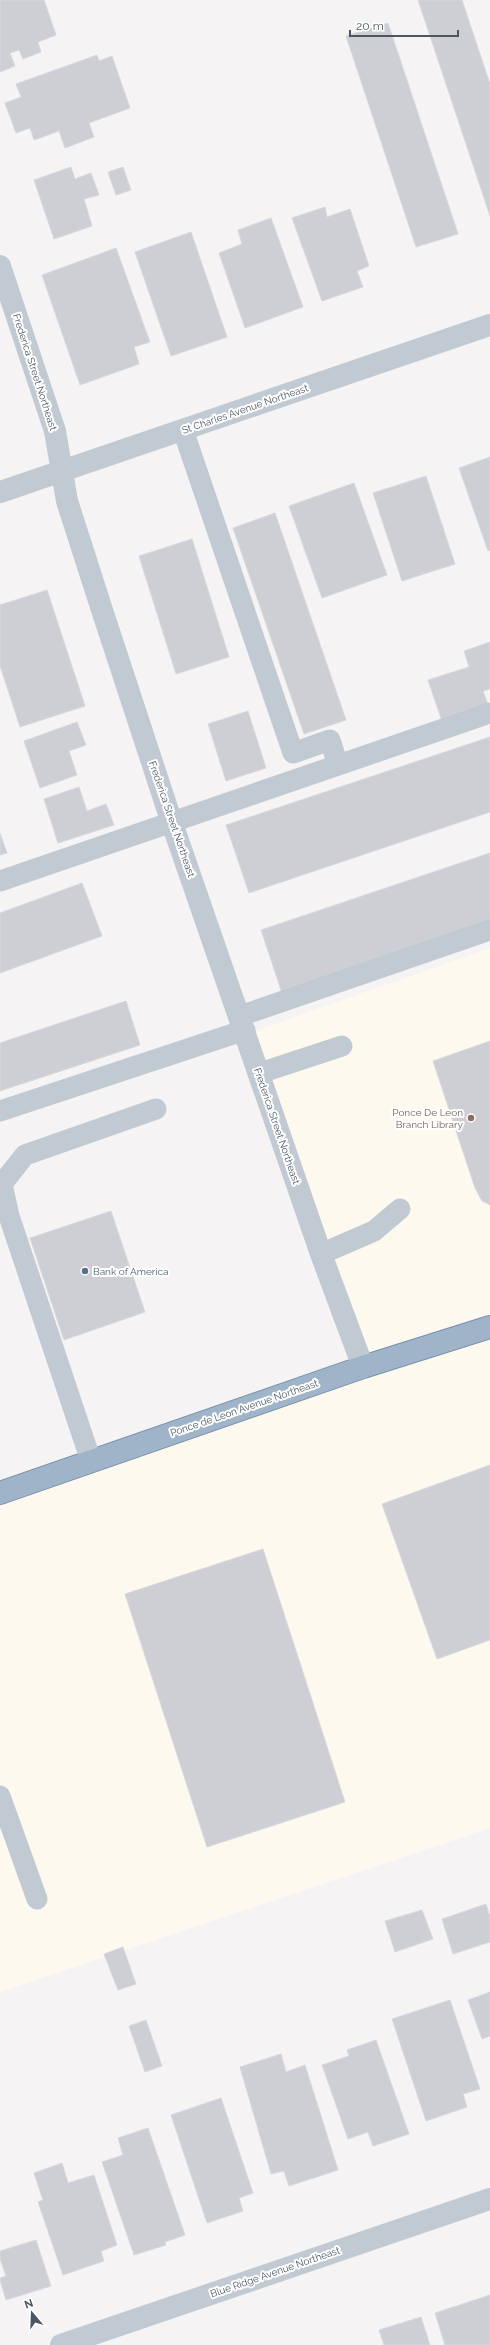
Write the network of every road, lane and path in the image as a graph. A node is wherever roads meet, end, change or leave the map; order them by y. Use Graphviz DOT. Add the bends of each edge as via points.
graph roads {
  1 [pos="0,266"];
  2 [pos="490,325"];
  3 [pos="183,430"];
  4 [pos="62,471"];
  5 [pos="0,492"];
  6 [pos="490,712"];
  7 [pos="338,765"];
  8 [pos="172,822"];
  9 [pos="0,881"];
  10 [pos="490,930"];
  11 [pos="242,1023"];
  12 [pos="342,1046"];
  13 [pos="260,1073"];
  14 [pos="156,1109"];
  15 [pos="0,1111"];
  16 [pos="400,1209"];
  17 [pos="321,1254"];
  18 [pos="490,1327"];
  19 [pos="363,1367"];
  20 [pos="91,1461"];
  21 [pos="0,1493"];
  22 [pos="0,1796"];
  23 [pos="38,1899"];
  24 [pos="490,2199"];
  25 [pos="61,2345"];
  1 -- 4 [label="street, Frederica Street Northeast" via="55,431"];
  2 -- 3 [label="street, St Charles Avenue Northeast"];
  3 -- 4 [label="street, St Charles Avenue Northeast"];
  3 -- 7 [label="lane" via="293,753 330,740"];
  4 -- 5 [label="street, St Charles Avenue Northeast"];
  4 -- 8 [label="street, Frederica Street Northeast" via="70,513"];
  6 -- 7 [label="lane"];
  7 -- 8 [label="lane"];
  8 -- 9 [label="lane"];
  8 -- 11 [label="street, Frederica Street Northeast"];
  10 -- 11 [label="lane"];
  11 -- 13 [label="street, Frederica Street Northeast"];
  11 -- 15 [label="lane"];
  12 -- 13 [label="lane"];
  13 -- 17 [label="street, Frederica Street Northeast"];
  14 -- 20 [label="lane" via="25,1155 2,1184 9,1216"];
  16 -- 17 [label="lane" via="374,1231"];
  17 -- 19 [label="street, Frederica Street Northeast"];
  18 -- 19 [label="highway, Ponce de Leon Avenue Northeast"];
  19 -- 20 [label="highway, Ponce de Leon Avenue Northeast"];
  20 -- 21 [label="highway, Ponce de Leon Avenue Northeast"];
  22 -- 23 [label="lane"];
  24 -- 25 [label="street, Blue Ridge Avenue Northeast"];
}
